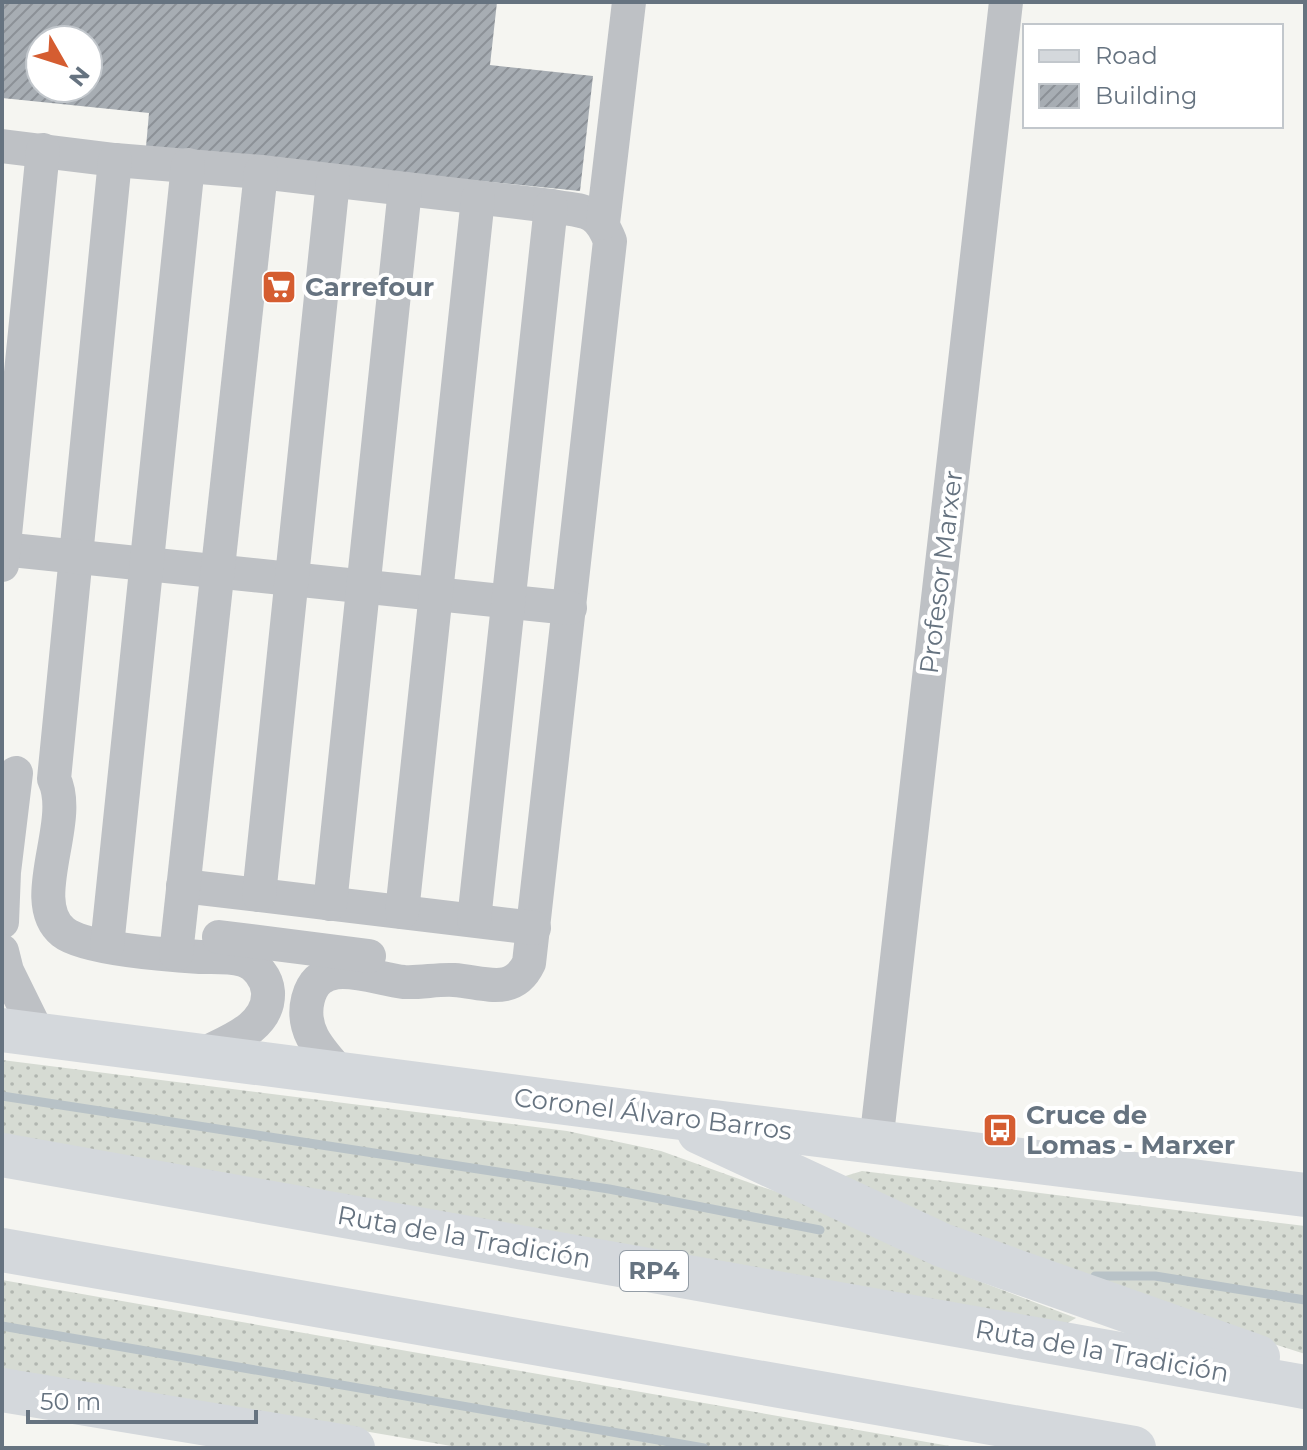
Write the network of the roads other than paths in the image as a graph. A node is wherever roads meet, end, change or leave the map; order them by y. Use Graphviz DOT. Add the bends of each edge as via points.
graph roads {
  1 [pos="629,2"];
  2 [pos="1006,2"];
  3 [pos="2,146"];
  4 [pos="43,150"];
  5 [pos="115,160"];
  6 [pos="188,165"];
  7 [pos="261,172"];
  8 [pos="333,181"];
  9 [pos="405,189"];
  10 [pos="478,198"];
  11 [pos="551,206"];
  12 [pos="603,223"];
  13 [pos="3,554"];
  14 [pos="76,556"];
  15 [pos="146,564"];
  16 [pos="218,571"];
  17 [pos="292,579"];
  18 [pos="364,587"];
  19 [pos="436,594"];
  20 [pos="509,602"];
  21 [pos="570,608"];
  22 [pos="9,772"];
  23 [pos="54,779"];
  24 [pos="3,872"];
  25 [pos="183,886"];
  26 [pos="259,895"];
  27 [pos="330,904"];
  28 [pos="402,912"];
  29 [pos="474,920"];
  30 [pos="2,922"];
  31 [pos="534,928"];
  32 [pos="107,946"];
  33 [pos="2,951"];
  34 [pos="176,954"];
  35 [pos="450,980"];
  36 [pos="20,1032"];
  37 [pos="201,1055"];
  38 [pos="341,1074"];
  39 [pos="665,1116"];
  40 [pos="876,1143"];
  41 [pos="2,1155"];
  42 [pos="1305,1195"];
  43 [pos="2,1250"];
  44 [pos="1305,1374"];
  45 [pos="1305,1387"];
  46 [pos="2,1390"];
  47 [pos="353,1448"];
  48 [pos="1134,1448"];
  1 -- 12 [label="street"];
  2 -- 40 [label="street, Profesor Marxer"];
  3 -- 4 [label="street"];
  4 -- 5 [label="street"];
  4 -- 13 [label="street"];
  5 -- 6 [label="street"];
  5 -- 14 [label="street"];
  6 -- 7 [label="street"];
  6 -- 15 [label="street"];
  7 -- 8 [label="street"];
  7 -- 16 [label="street"];
  8 -- 9 [label="street"];
  8 -- 17 [label="street"];
  9 -- 10 [label="street"];
  9 -- 18 [label="street"];
  10 -- 11 [label="street"];
  10 -- 19 [label="street"];
  11 -- 12 [label="street" via="590,214"];
  11 -- 20 [label="street"];
  12 -- 21 [label="street" via="610,241"];
  13 -- 14 [label="street"];
  14 -- 15 [label="street"];
  14 -- 23 [label="street"];
  15 -- 16 [label="street"];
  15 -- 32 [label="street"];
  16 -- 17 [label="street"];
  16 -- 25 [label="street"];
  17 -- 18 [label="street"];
  17 -- 26 [label="street"];
  18 -- 19 [label="street"];
  18 -- 27 [label="street"];
  19 -- 20 [label="street"];
  19 -- 28 [label="street"];
  20 -- 21 [label="street"];
  20 -- 29 [label="street"];
  21 -- 31 [label="street"];
  22 -- 23 [label="street"];
  22 -- 24 [label="street"];
  23 -- 32 [label="street" via="61,806 50,916 62,932 83,943"];
  24 -- 30 [label="street"];
  25 -- 26 [label="street"];
  25 -- 34 [label="street"];
  26 -- 27 [label="street"];
  27 -- 28 [label="street"];
  28 -- 29 [label="street"];
  29 -- 31 [label="street"];
  31 -- 35 [label="street" via="529,963 518,980 501,986"];
  32 -- 34 [label="street"];
  33 -- 36 [label="street"];
  34 -- 35 [label="street" via="207,936 406,961"];
  34 -- 37 [label="street" via="241,959 253,964 265,980 268,993 261,1017 249,1030"];
  35 -- 38 [label="street" via="404,982 346,971 319,979 305,1017 319,1049"];
  36 -- 37 [label="main road, Coronel Álvaro Barros"];
  37 -- 38 [label="main road, Coronel Álvaro Barros"];
  38 -- 39 [label="main road, Coronel Álvaro Barros"];
  39 -- 40 [label="main road, Coronel Álvaro Barros"];
  39 -- 44 [label="main road" via="942,1245"];
  40 -- 42 [label="main road, Coronel Álvaro Barros"];
  41 -- 45 [label="main road, Ruta de la Tradición / RP4"];
  43 -- 48 [label="main road"];
  46 -- 47 [label="main road"];
}
